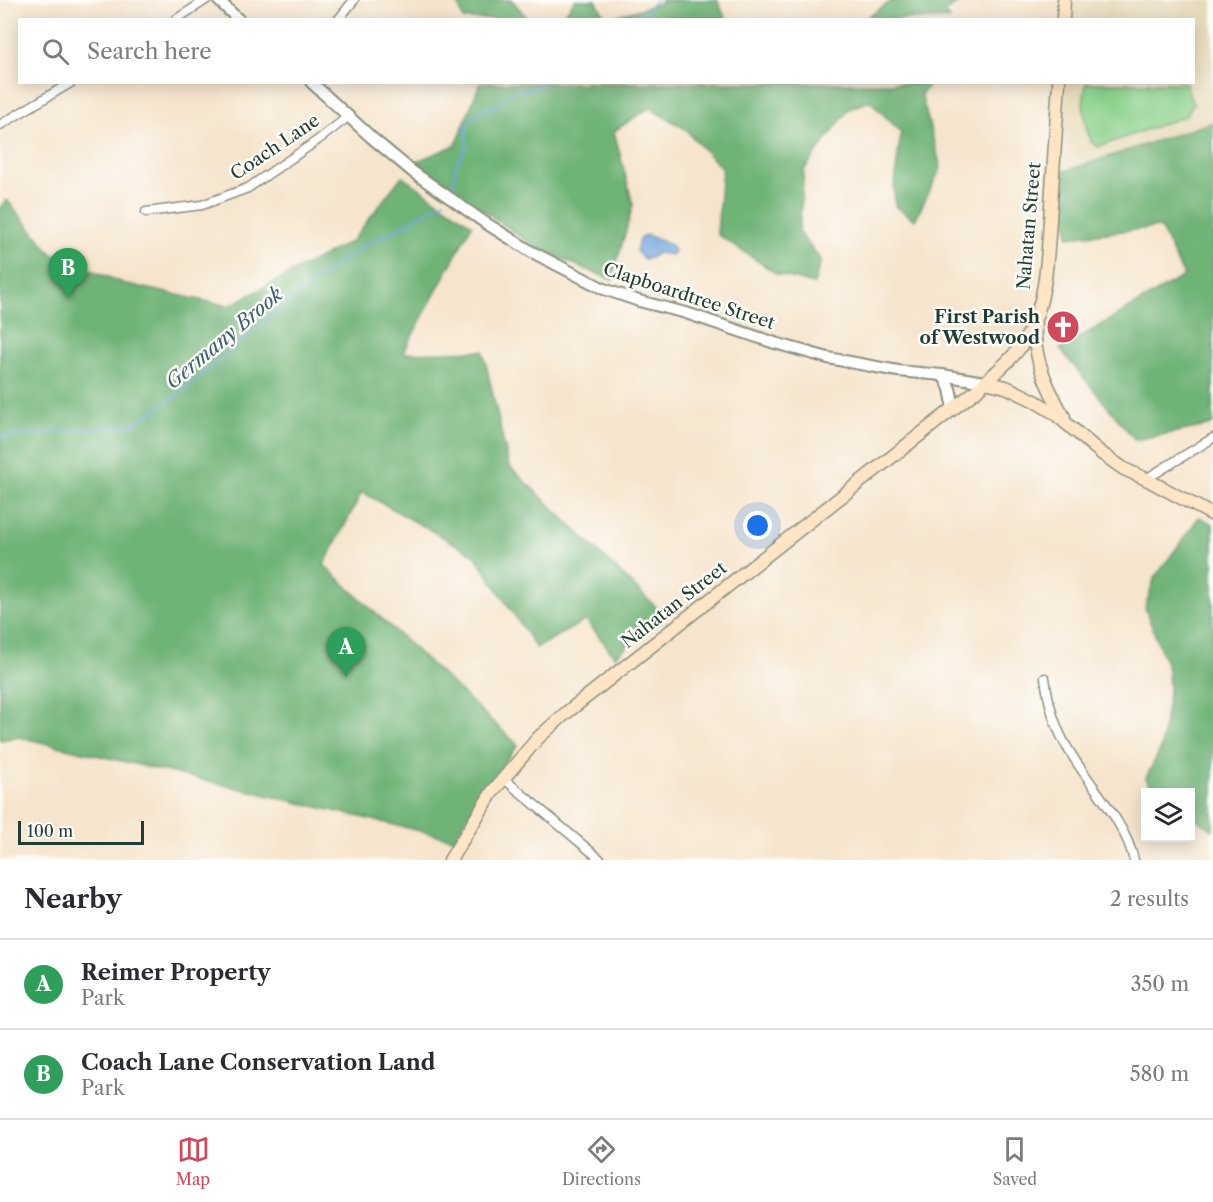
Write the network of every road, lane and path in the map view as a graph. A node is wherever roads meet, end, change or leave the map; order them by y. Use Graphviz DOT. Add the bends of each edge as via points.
graph roads {
  1 [pos="206,0"];
  2 [pos="218,0"];
  3 [pos="354,0"];
  4 [pos="1064,0"];
  5 [pos="178,18"];
  6 [pos="237,18"];
  7 [pos="340,18"];
  8 [pos="1063,18"];
  9 [pos="69,84"];
  10 [pos="313,84"];
  11 [pos="1059,84"];
  12 [pos="349,116"];
  13 [pos="0,125"];
  14 [pos="146,212"];
  15 [pos="1036,316"];
  16 [pos="942,375"];
  17 [pos="985,382"];
  18 [pos="952,409"];
  19 [pos="1069,425"];
  20 [pos="1213,438"];
  21 [pos="1146,479"];
  22 [pos="1213,515"];
  23 [pos="1045,678"];
  24 [pos="503,778"];
  25 [pos="450,860"];
  26 [pos="601,860"];
  27 [pos="1134,860"];
  1 -- 5 [label="street"];
  2 -- 6 [label="street"];
  3 -- 7 [label="street"];
  4 -- 8 [label="main road"];
  9 -- 13 [label="street"];
  10 -- 12 [label="street, Clapboardtree Street"];
  11 -- 15 [label="main road, Nahatan Street" via="1046,267"];
  12 -- 14 [label="street, Coach Lane" via="248,188 202,205"];
  12 -- 16 [label="street, Clapboardtree Street" via="413,172 484,222 604,289 828,358"];
  15 -- 17 [label="main road, Nahatan Street" via="1012,358"];
  15 -- 19 [label="main road, Clapboardtree Street" via="1035,344 1045,381"];
  16 -- 17 [label="street, Clapboardtree Street"];
  16 -- 18 [label="street" via="951,389"];
  17 -- 18 [label="main road, Nahatan Street"];
  17 -- 19 [label="main road, Clapboardtree Street" via="1033,399"];
  18 -- 24 [label="main road, Nahatan Street" via="566,713"];
  19 -- 21 [label="main road, Clapboardtree Street" via="1101,453"];
  20 -- 21 [label="street"];
  21 -- 22 [label="main road, Clapboardtree Street"];
  23 -- 27 [label="street" via="1048,703 1063,741 1112,813"];
  24 -- 25 [label="main road, Nahatan Street"];
  24 -- 26 [label="street"];
}
